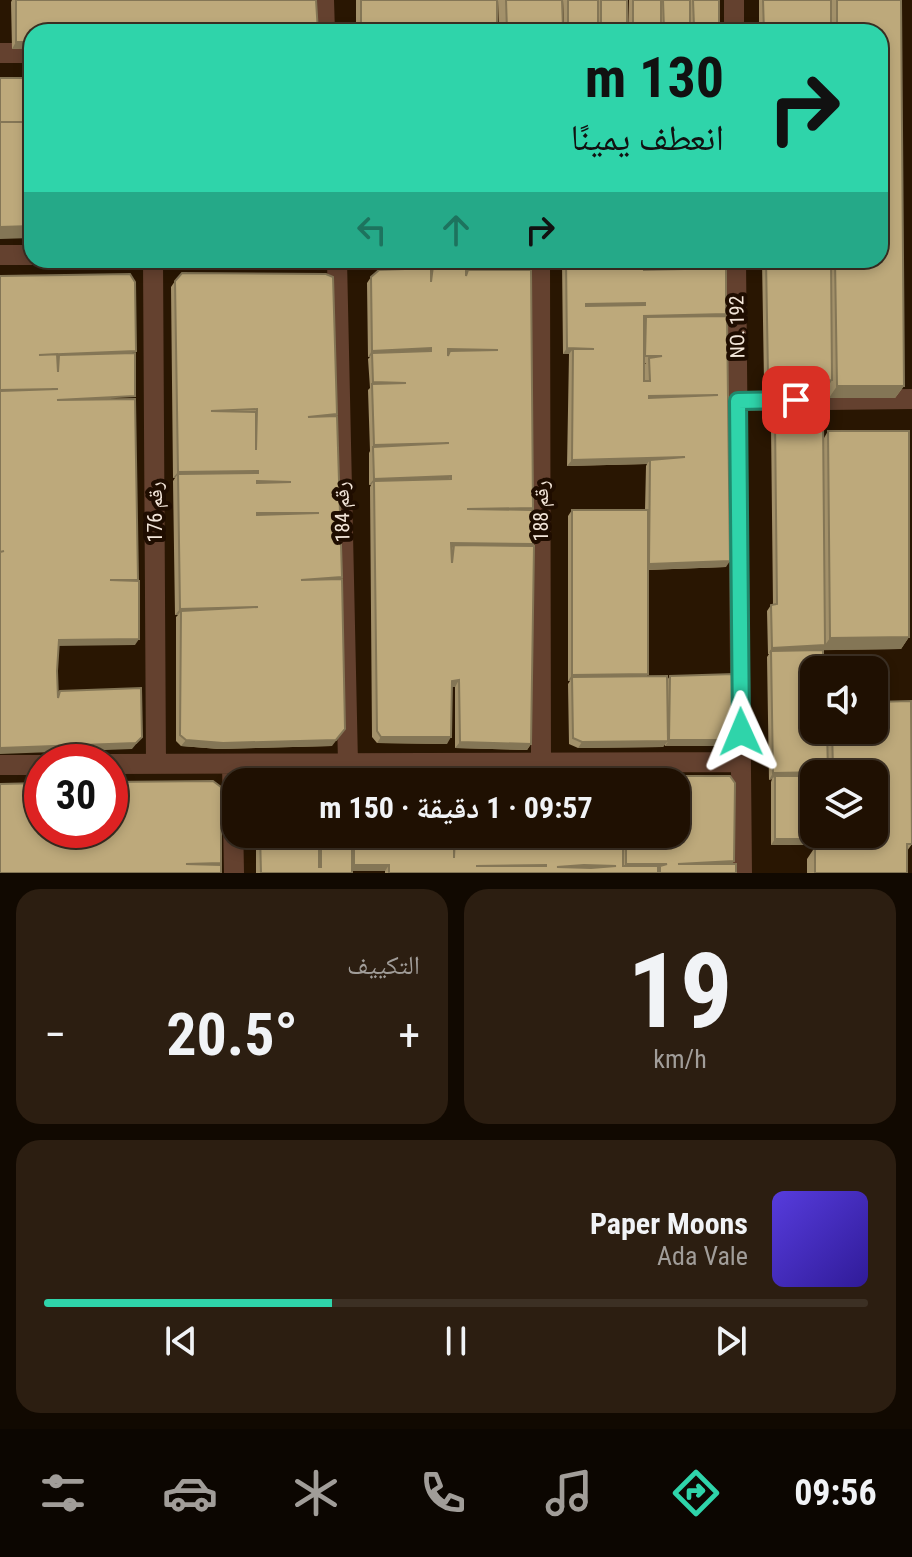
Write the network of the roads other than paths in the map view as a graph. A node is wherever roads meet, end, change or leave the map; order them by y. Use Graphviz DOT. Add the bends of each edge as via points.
graph roads {
  1 [pos="324,0"];
  2 [pos="734,0"];
  3 [pos="325,24"];
  4 [pos="734,24"];
  5 [pos="0,53"];
  6 [pos="24,53"];
  7 [pos="0,255"];
  8 [pos="24,255"];
  9 [pos="153,268"];
  10 [pos="337,268"];
  11 [pos="540,268"];
  12 [pos="736,268"];
  13 [pos="912,399"];
  14 [pos="738,401"];
  15 [pos="741,762"];
  16 [pos="348,763"];
  17 [pos="541,763"];
  18 [pos="128,764"];
  19 [pos="156,764"];
  20 [pos="232,764"];
  21 [pos="0,765"];
  22 [pos="24,765"];
  23 [pos="234,873"];
  24 [pos="742,873"];
  1 -- 3 [label="street"];
  2 -- 4 [label="street"];
  5 -- 6 [label="street"];
  7 -- 8 [label="street"];
  9 -- 19 [label="street, رقم 176"];
  10 -- 16 [label="street, رقم 184"];
  11 -- 17 [label="street, رقم 188"];
  12 -- 14 [label="street, NO. 192"];
  13 -- 14 [label="street"];
  14 -- 15 [label="street, NO. 192"];
  15 -- 17 [label="street"];
  15 -- 24 [label="street, NO. 192"];
  16 -- 17 [label="street"];
  16 -- 20 [label="street"];
  18 -- 19 [label="street"];
  19 -- 20 [label="street"];
  20 -- 23 [label="street"];
  21 -- 22 [label="street"];
}
